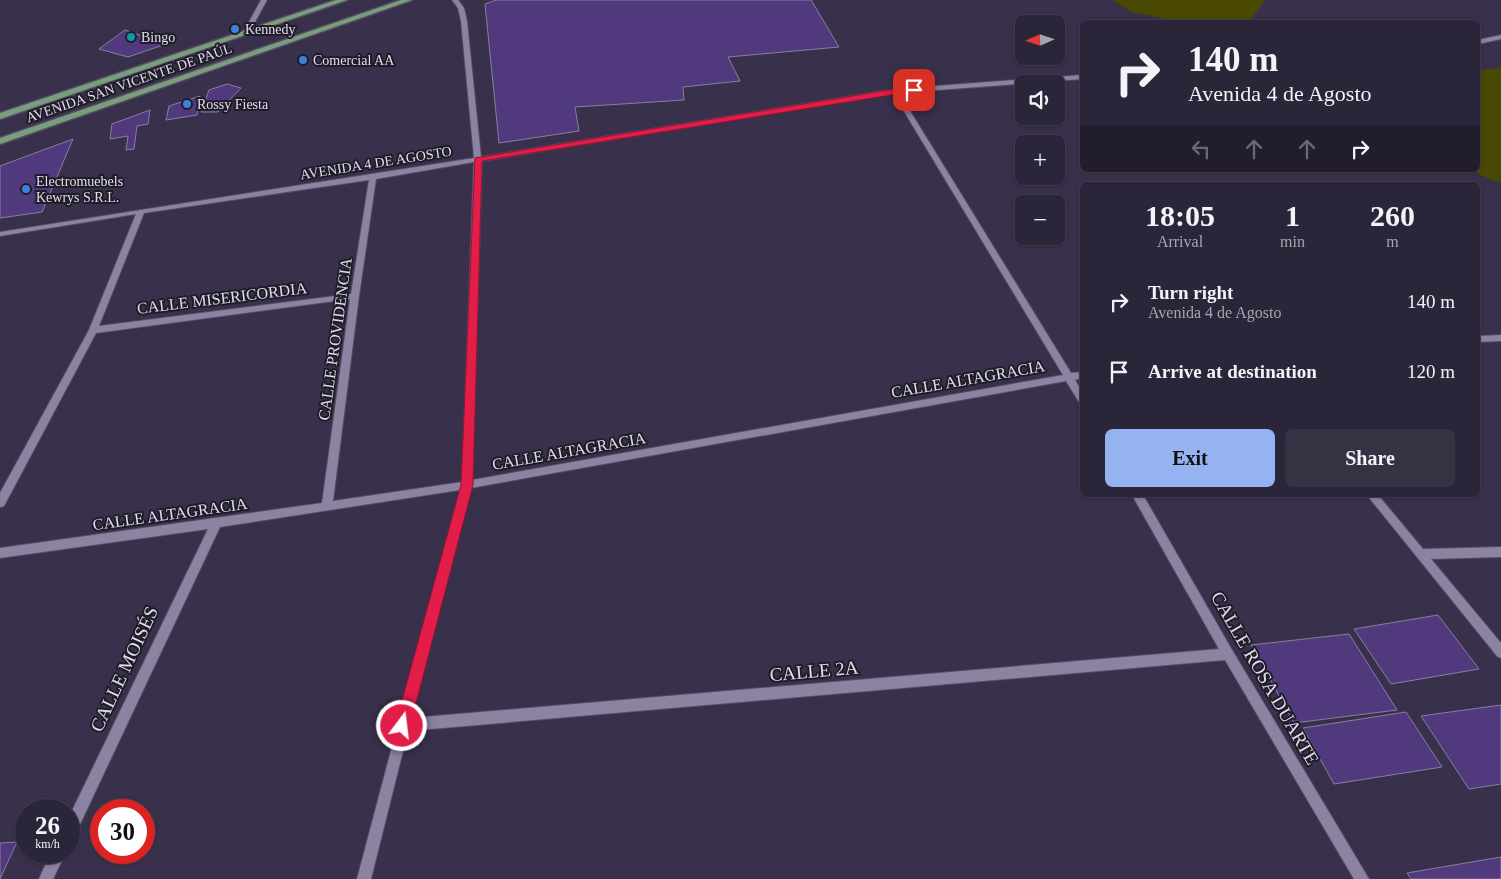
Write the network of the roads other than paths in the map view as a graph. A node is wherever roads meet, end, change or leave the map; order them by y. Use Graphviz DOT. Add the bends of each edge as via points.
graph roads {
  1 [pos="264,0"];
  2 [pos="343,0"];
  3 [pos="408,0"];
  4 [pos="455,0"];
  5 [pos="246,33"];
  6 [pos="1501,37"];
  7 [pos="1480,42"];
  8 [pos="1080,77"];
  9 [pos="895,91"];
  10 [pos="0,116"];
  11 [pos="0,141"];
  12 [pos="478,160"];
  13 [pos="374,177"];
  14 [pos="141,210"];
  15 [pos="0,234"];
  16 [pos="355,296"];
  17 [pos="93,330"];
  18 [pos="1501,338"];
  19 [pos="1480,340"];
  20 [pos="1080,375"];
  21 [pos="1070,376"];
  22 [pos="1080,394"];
  23 [pos="467,485"];
  24 [pos="1138,497"];
  25 [pos="1374,497"];
  26 [pos="0,504"];
  27 [pos="327,506"];
  28 [pos="216,523"];
  29 [pos="0,552"];
  30 [pos="1501,552"];
  31 [pos="1421,554"];
  32 [pos="1501,652"];
  33 [pos="1228,654"];
  34 [pos="402,726"];
  35 [pos="80,809"];
  36 [pos="53,864"];
  37 [pos="46,879"];
  38 [pos="364,879"];
  39 [pos="1362,879"];
  1 -- 5 [label="street"];
  2 -- 5 [label="main road, AVENIDA SAN VICENTE DE PAÚL"];
  3 -- 11 [label="main road, AVENIDA SAN VICENTE DE PAÚL"];
  4 -- 12 [label="street" via="464,21"];
  5 -- 10 [label="main road, AVENIDA SAN VICENTE DE PAÚL"];
  6 -- 7 [label="street"];
  8 -- 9 [label="street, AVENIDA 4 DE AGOSTO"];
  9 -- 12 [label="street, AVENIDA 4 DE AGOSTO"];
  9 -- 21 [label="street"];
  12 -- 13 [label="street, AVENIDA 4 DE AGOSTO"];
  12 -- 23 [label="street"];
  13 -- 14 [label="street, AVENIDA 4 DE AGOSTO"];
  13 -- 16 [label="street, CALLE PROVIDENCIA"];
  14 -- 15 [label="street, AVENIDA 4 DE AGOSTO"];
  14 -- 17 [label="street"];
  16 -- 17 [label="street, CALLE MISERICORDIA"];
  16 -- 27 [label="street, CALLE PROVIDENCIA"];
  17 -- 26 [label="street"];
  18 -- 19 [label="street"];
  20 -- 21 [label="street, CALLE ALTAGRACIA"];
  21 -- 22 [label="street"];
  21 -- 23 [label="street, CALLE ALTAGRACIA"];
  23 -- 27 [label="street, CALLE ALTAGRACIA"];
  23 -- 34 [label="street"];
  24 -- 33 [label="street, CALLE ROSA DUARTE"];
  25 -- 31 [label="street"];
  27 -- 28 [label="street, CALLE ALTAGRACIA"];
  28 -- 29 [label="street, CALLE ALTAGRACIA"];
  28 -- 35 [label="street, CALLE MOISÉS"];
  30 -- 31 [label="street"];
  31 -- 32 [label="street"];
  33 -- 34 [label="street, CALLE 2A"];
  33 -- 39 [label="street, CALLE ROSA DUARTE"];
  34 -- 38 [label="street"];
  36 -- 37 [label="street"];
}
